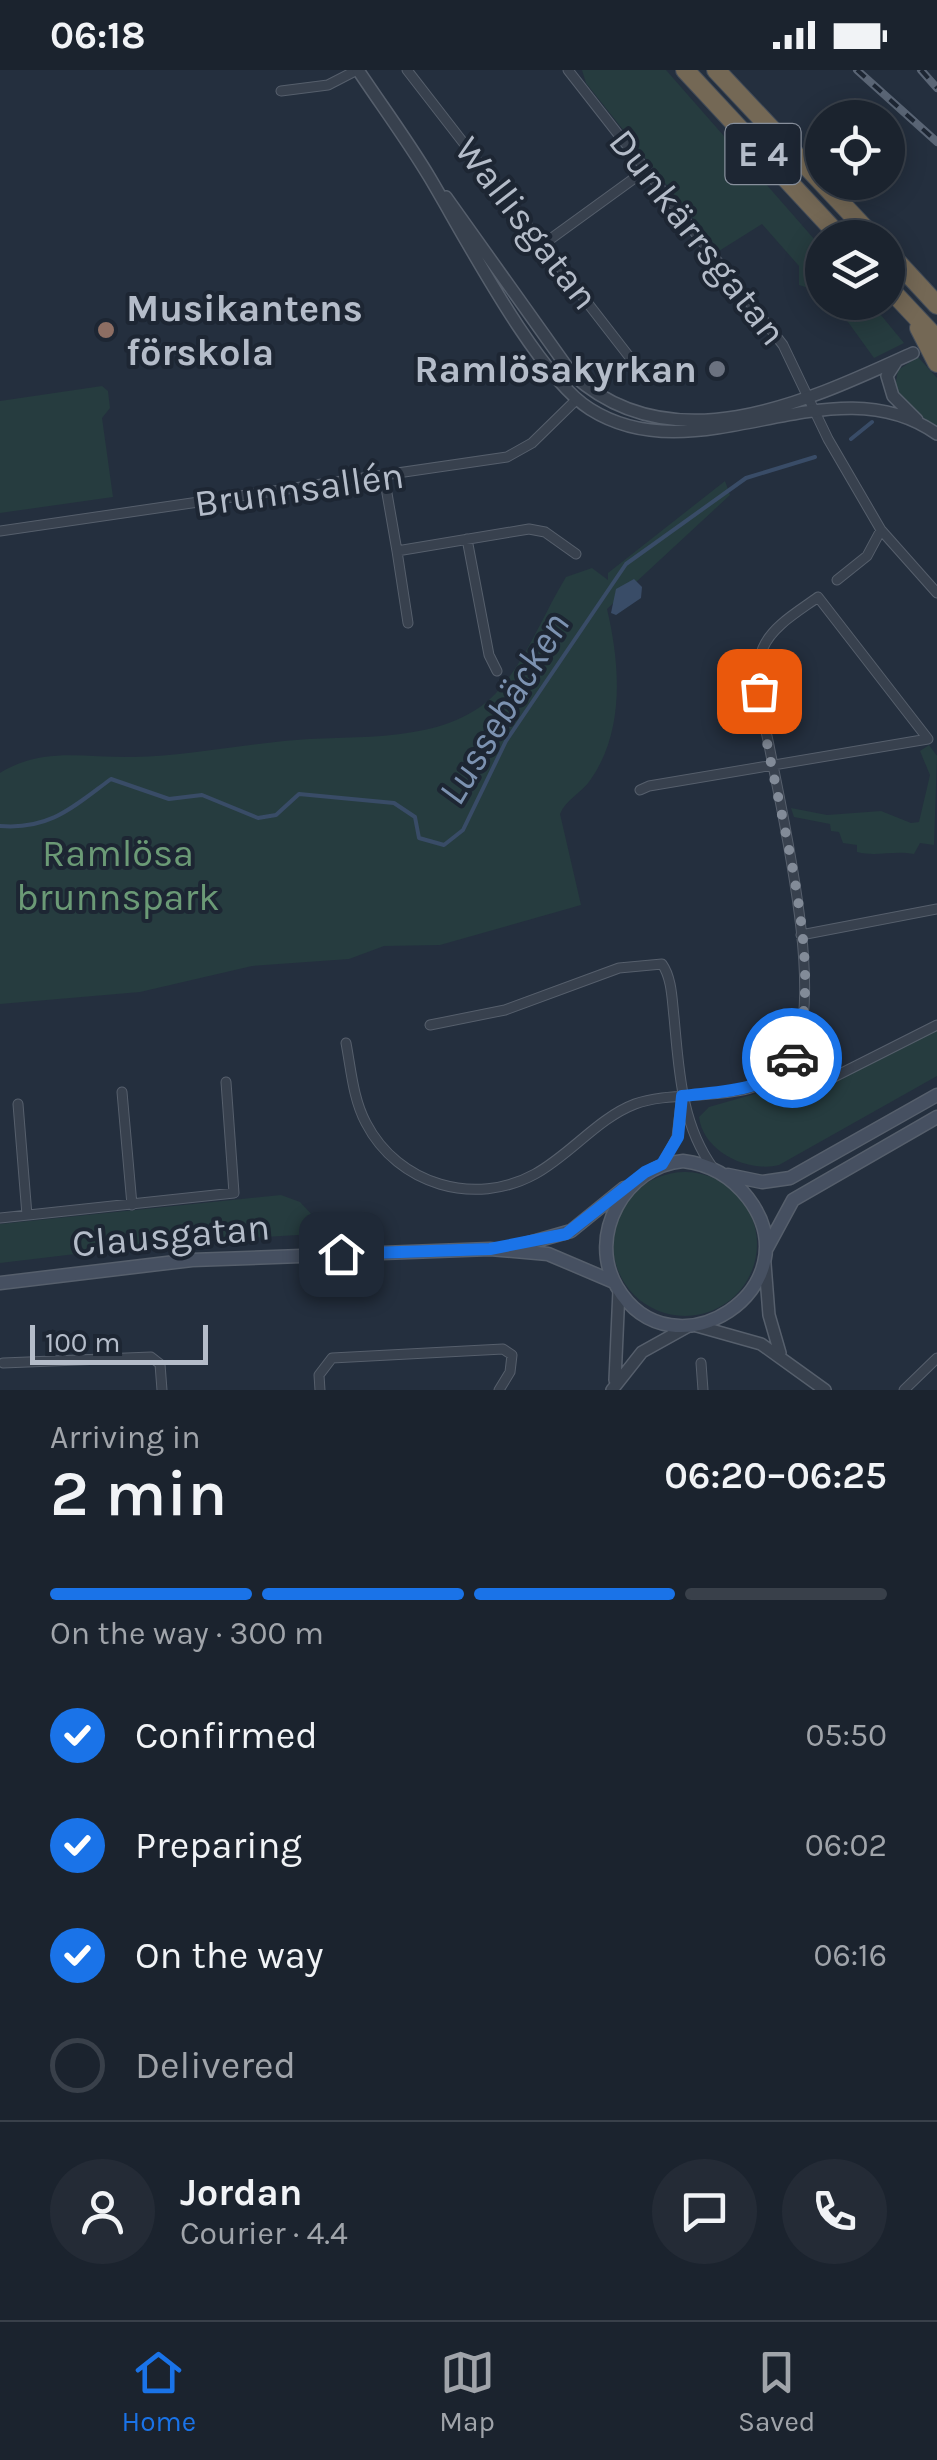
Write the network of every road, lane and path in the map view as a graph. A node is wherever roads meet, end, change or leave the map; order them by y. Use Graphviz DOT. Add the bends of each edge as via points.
graph roads {
  1 [pos="358,70"];
  2 [pos="407,70"];
  3 [pos="568,70"];
  4 [pos="686,70"];
  5 [pos="716,70"];
  6 [pos="281,91"];
  7 [pos="647,169"];
  8 [pos="430,178"];
  9 [pos="824,220"];
  10 [pos="857,220"];
  11 [pos="544,243"];
  12 [pos="905,270"];
  13 [pos="937,305"];
  14 [pos="905,306"];
  15 [pos="912,314"];
  16 [pos="937,339"];
  17 [pos="913,353"];
  18 [pos="899,359"];
  19 [pos="937,363"];
  20 [pos="644,377"];
  21 [pos="810,397"];
  22 [pos="577,399"];
  23 [pos="815,411"];
  24 [pos="919,421"];
  25 [pos="937,434"];
  26 [pos="384,476"];
  27 [pos="881,530"];
  28 [pos="0,531"];
  29 [pos="467,539"];
  30 [pos="397,550"];
  31 [pos="576,554"];
  32 [pos="836,580"];
  33 [pos="937,593"];
  34 [pos="408,623"];
  35 [pos="497,672"];
  36 [pos="773,766"];
  37 [pos="640,790"];
  38 [pos="937,909"];
  39 [pos="801,934"];
  40 [pos="430,1025"];
  41 [pos="937,1025"];
  42 [pos="346,1042"];
  43 [pos="786,1066"];
  44 [pos="226,1082"];
  45 [pos="122,1092"];
  46 [pos="937,1095"];
  47 [pos="682,1096"];
  48 [pos="18,1104"];
  49 [pos="937,1118"];
  50 [pos="662,1164"];
  51 [pos="718,1171"];
  52 [pos="634,1181"];
  53 [pos="132,1205"];
  54 [pos="28,1215"];
  55 [pos="0,1218"];
  56 [pos="490,1249"];
  57 [pos="765,1255"];
  58 [pos="0,1285"];
  59 [pos="616,1286"];
  60 [pos="692,1326"];
  61 [pos="782,1356"];
  62 [pos="937,1358"];
  63 [pos="701,1363"];
  64 [pos="3,1364"];
  65 [pos="613,1387"];
  66 [pos="162,1390"];
  67 [pos="320,1390"];
  68 [pos="498,1390"];
  69 [pos="704,1390"];
  70 [pos="825,1390"];
  71 [pos="904,1390"];
  1 -- 6 [label="street" via="328,85"];
  1 -- 8 [label="street"];
  2 -- 11 [label="street, Wallisgatan"];
  3 -- 7 [label="street, Dunkärrsgatan"];
  4 -- 9 [label="highway, E 4"];
  5 -- 10 [label="highway, E 4"];
  7 -- 11 [label="street"];
  7 -- 21 [label="street, Dunkärrsgatan" via="783,345"];
  8 -- 21 [label="street" via="557,356 612,404 654,419 693,422"];
  8 -- 22 [label="street" via="508,306"];
  11 -- 20 [label="street, Wallisgatan"];
  12 -- 13 [label="highway"];
  14 -- 15 [label="highway"];
  15 -- 16 [label="highway"];
  15 -- 19 [label="highway"];
  17 -- 18 [label="street"];
  18 -- 21 [label="street"];
  18 -- 24 [label="street" via="888,371 890,390"];
  21 -- 23 [label="street, Dunkärrsgatan"];
  22 -- 23 [label="street" via="608,418 663,434"];
  22 -- 26 [label="street, Brunnsallén" via="532,443 507,457"];
  23 -- 24 [label="street" via="858,409"];
  23 -- 27 [label="street, Dunkärrsgatan"];
  24 -- 25 [label="street"];
  26 -- 28 [label="street, Brunnsallén"];
  26 -- 30 [label="street"];
  27 -- 32 [label="street" via="867,556"];
  27 -- 33 [label="street, Dunkärrsgatan"];
  29 -- 30 [label="street"];
  29 -- 31 [label="street" via="538,530"];
  29 -- 35 [label="street" via="488,655"];
  30 -- 34 [label="street"];
  36 -- 36 [label="street" via="760,656 772,634 818,597 928,739"];
  36 -- 37 [label="street"];
  36 -- 39 [label="street"];
  38 -- 39 [label="street"];
  39 -- 43 [label="street" via="802,1028"];
  40 -- 47 [label="street" via="505,1010 619,968 662,964"];
  41 -- 43 [label="street" via="826,1081 802,1079"];
  42 -- 47 [label="street" via="358,1103 380,1145 410,1172 452,1188 518,1182 627,1107"];
  43 -- 47 [label="street" via="755,1086"];
  44 -- 53 [label="street" via="234,1194"];
  45 -- 53 [label="street"];
  46 -- 51 [label="main road" via="790,1178 762,1182"];
  47 -- 50 [label="street" via="678,1137"];
  47 -- 51 [label="street" via="694,1138"];
  48 -- 54 [label="street"];
  49 -- 57 [label="main road" via="793,1200"];
  50 -- 51 [label="main road" via="683,1161"];
  50 -- 52 [label="main road"];
  51 -- 57 [label="main road" via="756,1211"];
  52 -- 56 [label="main road, Clausgatan" via="566,1234"];
  52 -- 59 [label="main road" via="607,1238"];
  53 -- 54 [label="street"];
  54 -- 55 [label="street"];
  56 -- 58 [label="main road, Clausgatan" via="192,1260"];
  56 -- 59 [label="main road, Clausgatan" via="548,1254"];
  57 -- 60 [label="main road" via="748,1296 722,1318"];
  57 -- 61 [label="street" via="768,1315"];
  59 -- 60 [label="main road" via="646,1315"];
  59 -- 65 [label="street"];
  60 -- 61 [label="street" via="747,1338"];
  60 -- 65 [label="street" via="642,1352"];
  61 -- 70 [label="street"];
  62 -- 71 [label="street"];
  63 -- 69 [label="street"];
  64 -- 66 [label="street" via="151,1357 160,1364"];
  67 -- 68 [label="street" via="320,1375 332,1358 507,1350 512,1367"];
}
